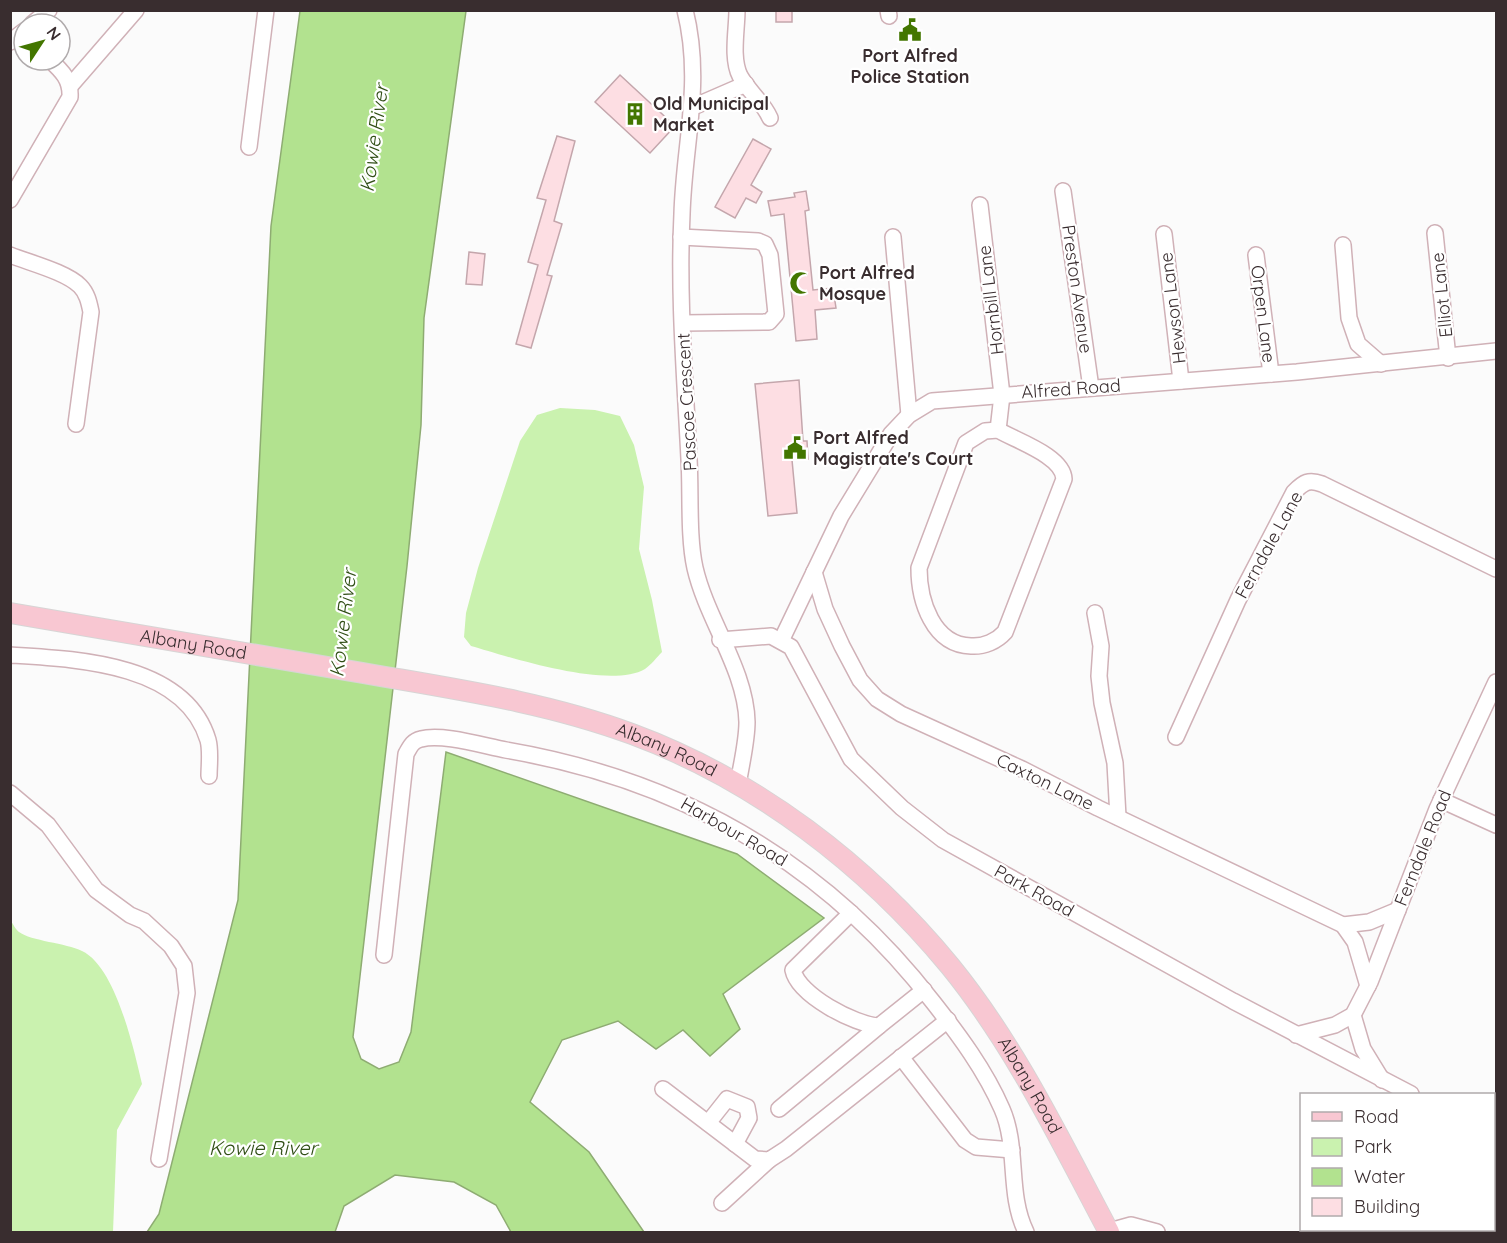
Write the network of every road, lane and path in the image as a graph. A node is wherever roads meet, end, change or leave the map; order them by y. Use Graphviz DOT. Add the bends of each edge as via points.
graph roads {
  1 [pos="136,10"];
  2 [pos="266,10"];
  3 [pos="685,10"];
  4 [pos="737,10"];
  5 [pos="63,72"];
  6 [pos="746,84"];
  7 [pos="71,86"];
  8 [pos="693,107"];
  9 [pos="770,118"];
  10 [pos="249,147"];
  11 [pos="1063,190"];
  12 [pos="10,200"];
  13 [pos="980,205"];
  14 [pos="1435,233"];
  15 [pos="1164,234"];
  16 [pos="681,237"];
  17 [pos="893,237"];
  18 [pos="1343,245"];
  19 [pos="10,255"];
  20 [pos="1256,255"];
  21 [pos="683,323"];
  22 [pos="1497,351"];
  23 [pos="1448,358"];
  24 [pos="1381,364"];
  25 [pos="1271,374"];
  26 [pos="1181,381"];
  27 [pos="1090,388"];
  28 [pos="1002,395"];
  29 [pos="909,415"];
  30 [pos="76,424"];
  31 [pos="998,430"];
  32 [pos="1497,569"];
  33 [pos="814,572"];
  34 [pos="1095,613"];
  35 [pos="10,614"];
  36 [pos="720,640"];
  37 [pos="781,641"];
  38 [pos="10,655"];
  39 [pos="1497,682"];
  40 [pos="1176,736"];
  41 [pos="209,776"];
  42 [pos="738,785"];
  43 [pos="10,793"];
  44 [pos="1442,800"];
  45 [pos="1118,817"];
  46 [pos="1497,825"];
  47 [pos="1398,910"];
  48 [pos="851,912"];
  49 [pos="1343,925"];
  50 [pos="384,955"];
  51 [pos="1368,986"];
  52 [pos="924,990"];
  53 [pos="1353,1015"];
  54 [pos="948,1020"];
  55 [pos="879,1026"];
  56 [pos="1296,1035"];
  57 [pos="901,1057"];
  58 [pos="1382,1080"];
  59 [pos="663,1089"];
  60 [pos="1407,1093"];
  61 [pos="779,1109"];
  62 [pos="708,1123"];
  63 [pos="735,1144"];
  64 [pos="1012,1150"];
  65 [pos="159,1159"];
  66 [pos="769,1160"];
  67 [pos="722,1203"];
  68 [pos="1108,1232"];
  69 [pos="1026,1233"];
  70 [pos="1157,1233"];
  1 -- 7 [label="street"];
  2 -- 10 [label="street"];
  3 -- 8 [label="street, Pascoe Crescent" via="694,58"];
  4 -- 6 [label="street" via="736,65"];
  5 -- 7 [label="street"];
  6 -- 8 [label="street"];
  6 -- 9 [label="street"];
  7 -- 12 [label="street" via="65,109"];
  8 -- 16 [label="street, Pascoe Crescent"];
  11 -- 27 [label="street, Preston Avenue"];
  13 -- 28 [label="street, Hornbill Lane"];
  14 -- 23 [label="street, Elliot Lane"];
  15 -- 26 [label="street, Hewson Lane"];
  16 -- 21 [label="street, Pascoe Crescent"];
  16 -- 21 [label="street" via="765,244 770,255 776,315 769,322"];
  17 -- 29 [label="street"];
  18 -- 24 [label="street" via="1349,318 1358,344"];
  19 -- 30 [label="street" via="69,278 88,297 91,312"];
  20 -- 25 [label="street, Orpen Lane"];
  21 -- 36 [label="street, Pascoe Crescent" via="694,565"];
  22 -- 23 [label="street, Alfred Road"];
  23 -- 24 [label="street, Alfred Road"];
  24 -- 25 [label="street, Alfred Road"];
  25 -- 26 [label="street, Alfred Road"];
  26 -- 27 [label="street, Alfred Road"];
  27 -- 28 [label="street, Alfred Road"];
  28 -- 29 [label="street, Alfred Road" via="932,401"];
  28 -- 31 [label="street, Hornbill Lane"];
  29 -- 33 [label="street, Alfred Road" via="891,434 841,516"];
  31 -- 31 [label="street" via="985,430 966,443 919,568 933,624 945,639 963,646 989,643 1005,632 1064,479 1056,462"];
  32 -- 40 [label="street, Ferndale Lane" via="1322,484 1311,480 1303,483 1294,492 1238,600"];
  33 -- 37 [label="street, Alfred Road"];
  33 -- 45 [label="street, Caxton Lane" via="842,646 860,680 877,699"];
  34 -- 45 [label="street" via="1101,646 1102,703 1115,763"];
  35 -- 42 [label="main road, Albany Road" via="526,703 593,721 668,749"];
  36 -- 37 [label="street" via="760,636"];
  36 -- 42 [label="street, Pascoe Crescent" via="735,668 747,723"];
  37 -- 56 [label="street, Park Road" via="797,654 850,759 911,816 943,840"];
  38 -- 41 [label="street" via="90,662 158,681 176,693 207,738"];
  39 -- 44 [label="street, Ferndale Road"];
  42 -- 68 [label="main road, Albany Road" via="792,818 845,860 950,966 1012,1054"];
  43 -- 65 [label="street" via="48,825 96,890 155,930 184,966 187,993"];
  44 -- 46 [label="street"];
  44 -- 47 [label="street, Ferndale Road"];
  45 -- 49 [label="street, Caxton Lane"];
  47 -- 49 [label="street" via="1368,922"];
  47 -- 51 [label="street, Ferndale Road"];
  48 -- 50 [label="street, Harbour Road" via="789,863 739,831 699,808 644,785 529,754 420,739 412,743 406,754"];
  48 -- 52 [label="street, Harbour Road" via="903,963"];
  48 -- 55 [label="street" via="793,970 794,977 823,1003 862,1024"];
  49 -- 51 [label="street" via="1355,942"];
  51 -- 53 [label="street, Ferndale Road"];
  52 -- 54 [label="street, Harbour Road"];
  52 -- 55 [label="street"];
  53 -- 56 [label="street" via="1335,1025"];
  53 -- 58 [label="street" via="1363,1049"];
  54 -- 57 [label="street"];
  54 -- 64 [label="street, Harbour Road" via="992,1089 1009,1127"];
  55 -- 61 [label="street"];
  56 -- 58 [label="street, Park Road"];
  57 -- 64 [label="street" via="965,1140 976,1147"];
  57 -- 66 [label="street"];
  58 -- 60 [label="street, Park Road"];
  59 -- 62 [label="street"];
  62 -- 63 [label="street"];
  62 -- 63 [label="street" via="727,1099 747,1107 749,1118"];
  63 -- 66 [label="street" via="755,1159"];
  64 -- 69 [label="street, Harbour Road" via="1013,1189"];
  66 -- 67 [label="street"];
  68 -- 70 [label="street" via="1131,1224"];
}
